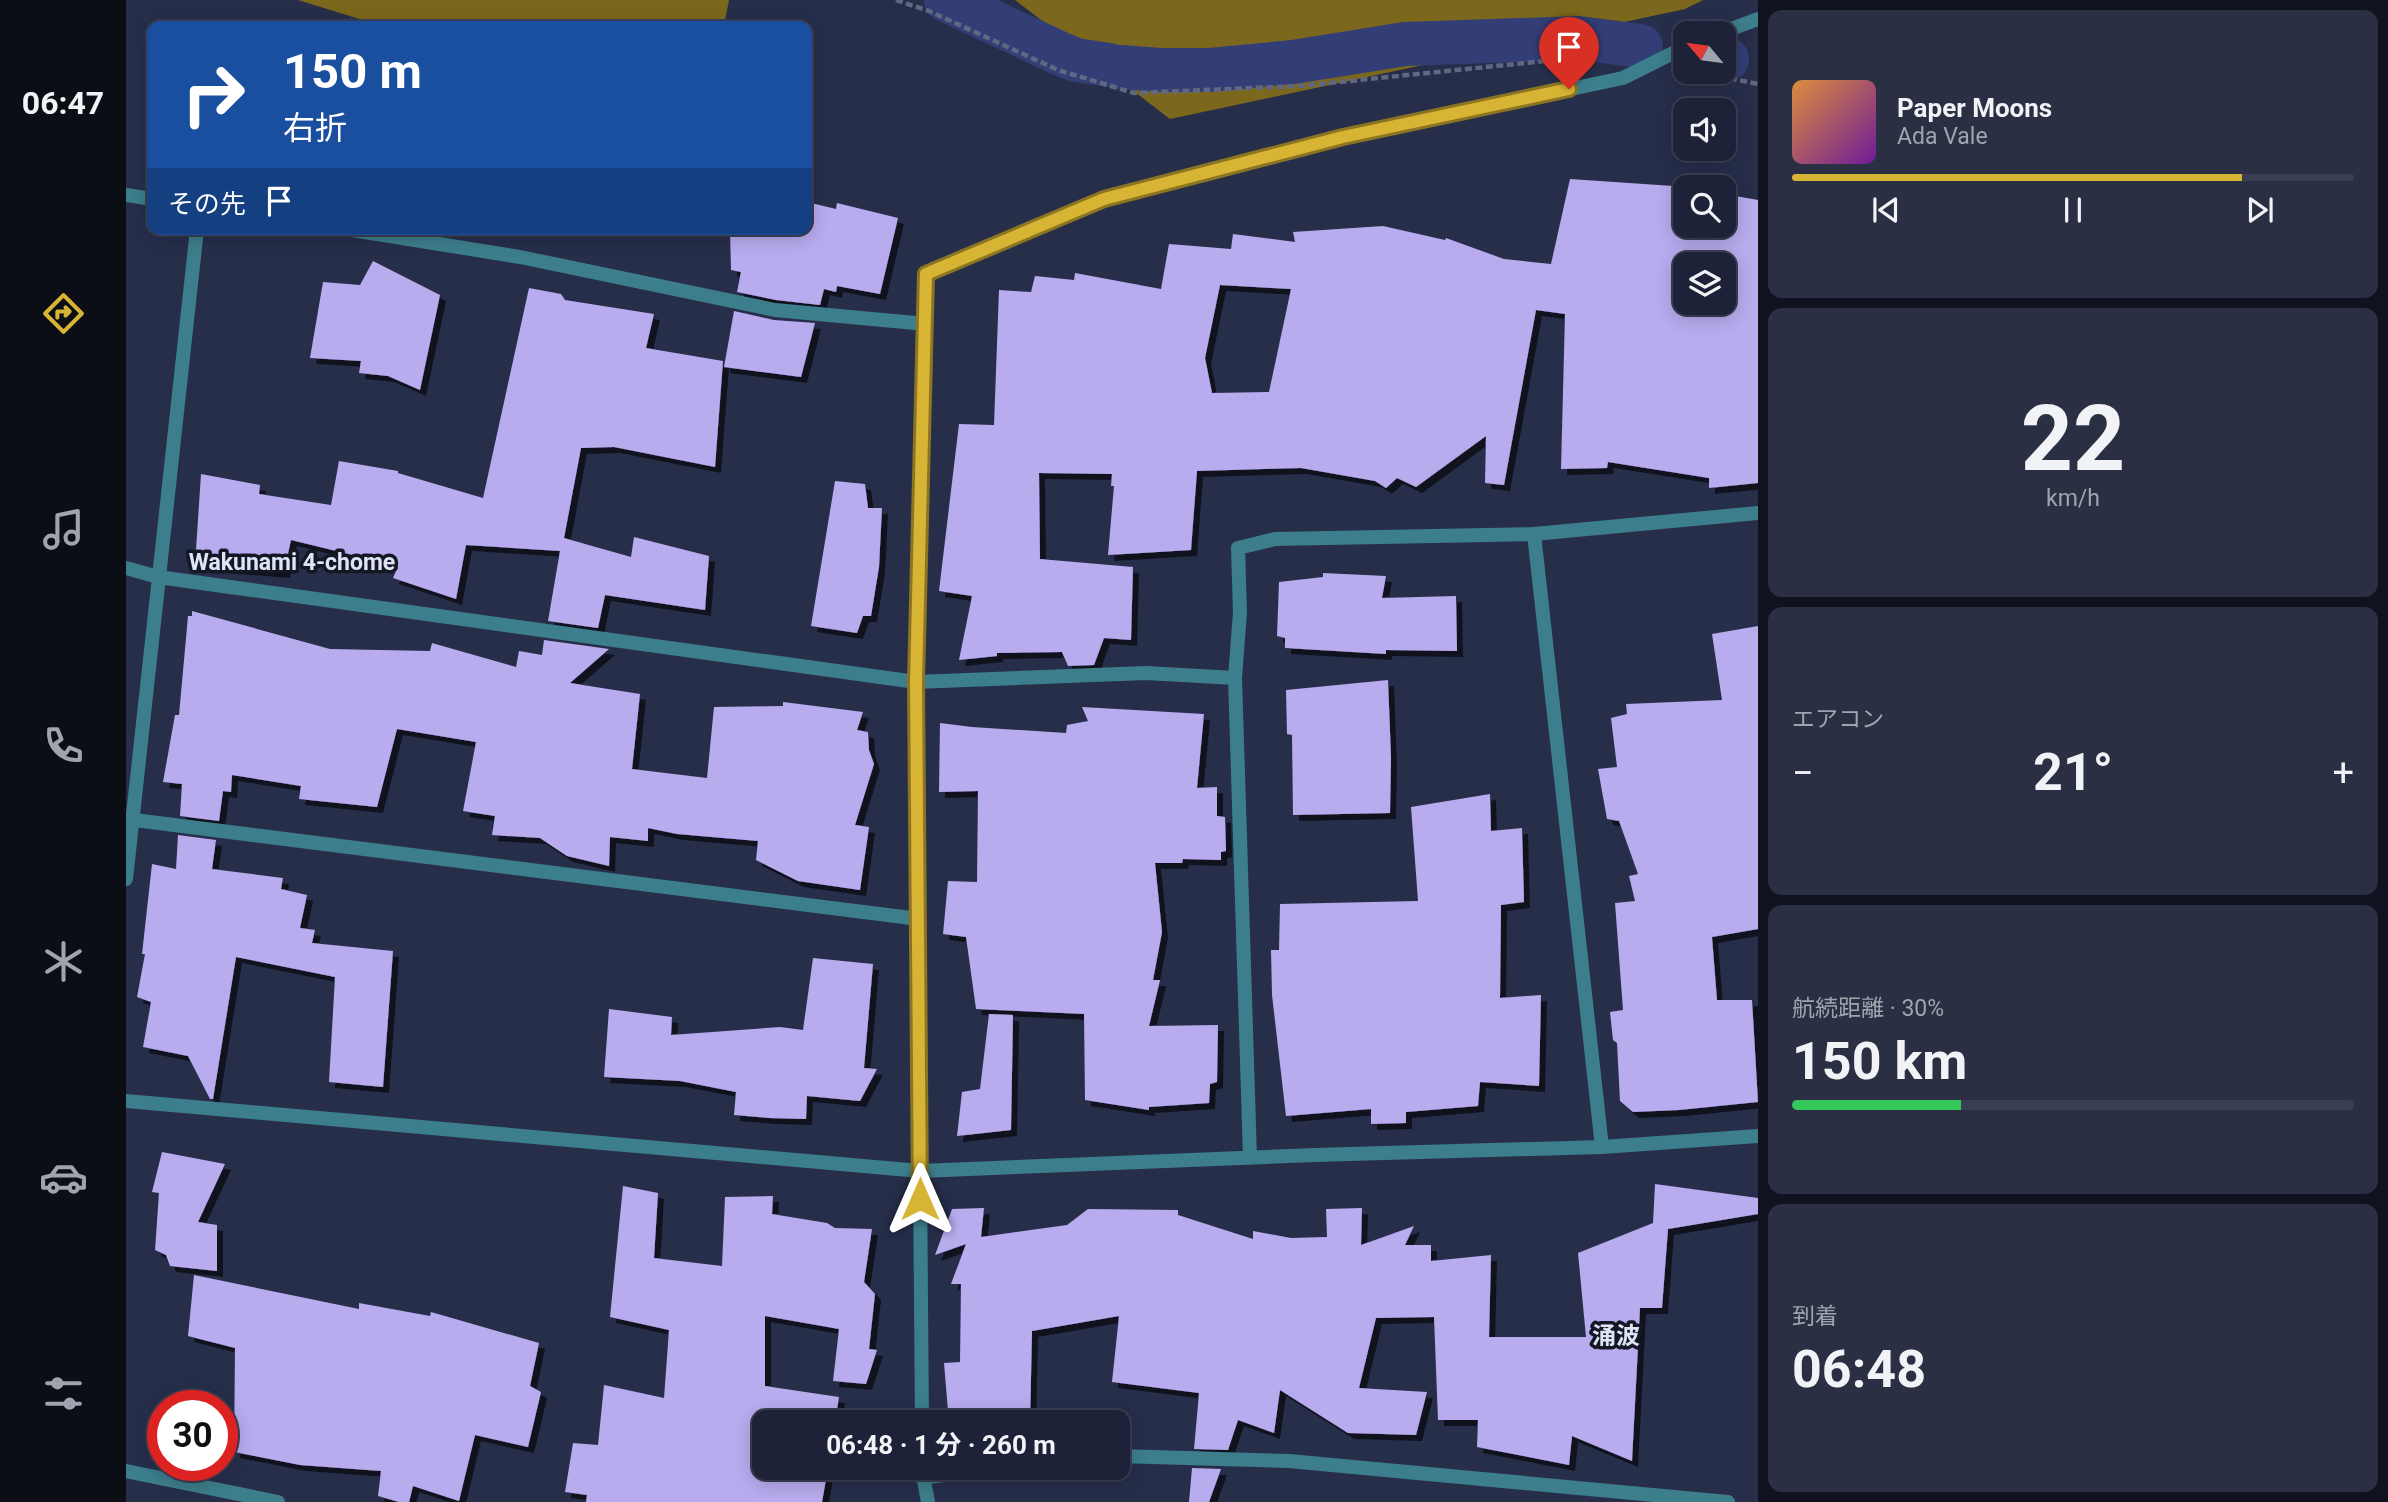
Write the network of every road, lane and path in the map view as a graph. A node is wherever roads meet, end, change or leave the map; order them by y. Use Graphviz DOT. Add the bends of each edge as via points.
graph roads {
  1 [pos="896,0"];
  2 [pos="1758,19"];
  3 [pos="1736,27"];
  4 [pos="1673,53"];
  5 [pos="1736,80"];
  6 [pos="1594,84"];
  7 [pos="1758,84"];
  8 [pos="126,195"];
  9 [pos="147,198"];
  10 [pos="196,235"];
  11 [pos="383,235"];
  12 [pos="926,324"];
  13 [pos="1758,513"];
  14 [pos="1534,534"];
  15 [pos="126,568"];
  16 [pos="158,577"];
  17 [pos="1236,678"];
  18 [pos="916,682"];
  19 [pos="129,819"];
  20 [pos="126,879"];
  21 [pos="919,919"];
  22 [pos="126,1101"];
  23 [pos="1758,1136"];
  24 [pos="1602,1147"];
  25 [pos="1250,1158"];
  26 [pos="920,1171"];
  27 [pos="922,1410"];
  28 [pos="1130,1456"];
  29 [pos="126,1471"];
  30 [pos="923,1480"];
  31 [pos="278,1502"];
  32 [pos="928,1502"];
  33 [pos="1728,1502"];
  1 -- 6 [label="path" via="1058,70 1134,93 1300,86 1573,58"];
  2 -- 3 [label="street"];
  4 -- 6 [label="street" via="1623,78"];
  5 -- 7 [label="path"];
  6 -- 12 [label="street" via="1343,137 1104,199 926,274"];
  8 -- 9 [label="street"];
  10 -- 16 [label="street"];
  11 -- 12 [label="street" via="520,257 775,310"];
  12 -- 18 [label="street"];
  13 -- 14 [label="street"];
  14 -- 17 [label="street" via="1275,539 1238,548"];
  14 -- 24 [label="street"];
  15 -- 16 [label="street"];
  16 -- 18 [label="street"];
  16 -- 19 [label="street"];
  17 -- 18 [label="street" via="1146,673"];
  17 -- 25 [label="street"];
  18 -- 21 [label="street"];
  19 -- 20 [label="street"];
  19 -- 21 [label="street"];
  21 -- 26 [label="street"];
  22 -- 26 [label="street"];
  23 -- 24 [label="street"];
  24 -- 25 [label="street"];
  25 -- 26 [label="street"];
  26 -- 27 [label="street"];
  28 -- 33 [label="street" via="1289,1461"];
  29 -- 31 [label="street"];
  30 -- 32 [label="street"];
}
